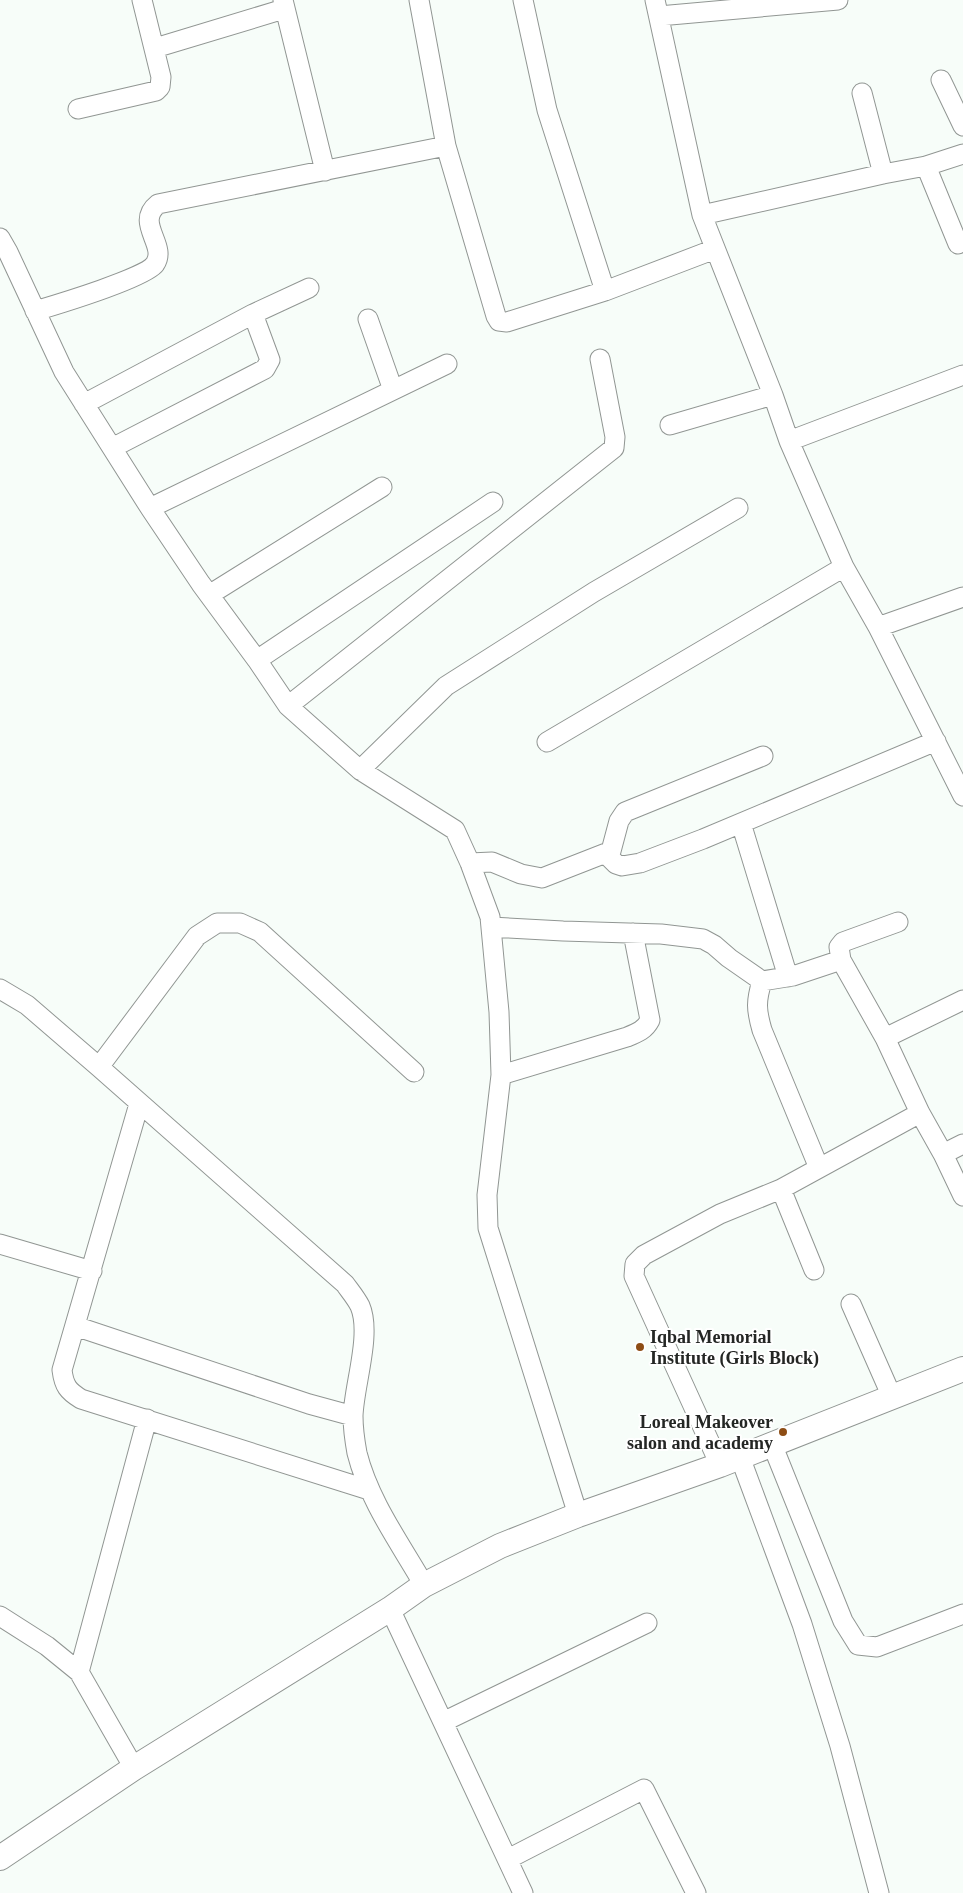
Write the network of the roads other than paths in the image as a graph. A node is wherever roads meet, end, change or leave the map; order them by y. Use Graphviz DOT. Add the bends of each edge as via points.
graph roads {
  1 [pos="142,0"];
  2 [pos="418,0"];
  3 [pos="523,0"];
  4 [pos="838,0"];
  5 [pos="284,4"];
  6 [pos="657,8"];
  7 [pos="155,48"];
  8 [pos="942,80"];
  9 [pos="862,93"];
  10 [pos="78,109"];
  11 [pos="963,126"];
  12 [pos="446,146"];
  13 [pos="963,154"];
  14 [pos="926,166"];
  15 [pos="325,171"];
  16 [pos="882,174"];
  17 [pos="702,215"];
  18 [pos="0,238"];
  19 [pos="958,244"];
  20 [pos="715,249"];
  21 [pos="309,288"];
  22 [pos="605,290"];
  23 [pos="35,312"];
  24 [pos="253,314"];
  25 [pos="368,319"];
  26 [pos="600,358"];
  27 [pos="447,364"];
  28 [pos="963,375"];
  29 [pos="392,390"];
  30 [pos="773,395"];
  31 [pos="84,404"];
  32 [pos="670,426"];
  33 [pos="789,441"];
  34 [pos="112,448"];
  35 [pos="382,487"];
  36 [pos="493,502"];
  37 [pos="150,508"];
  38 [pos="738,508"];
  39 [pos="844,567"];
  40 [pos="209,595"];
  41 [pos="963,597"];
  42 [pos="878,627"];
  43 [pos="257,660"];
  44 [pos="288,706"];
  45 [pos="936,741"];
  46 [pos="547,742"];
  47 [pos="763,756"];
  48 [pos="360,770"];
  49 [pos="957,771"];
  50 [pos="963,796"];
  51 [pos="741,823"];
  52 [pos="606,854"];
  53 [pos="470,863"];
  54 [pos="898,922"];
  55 [pos="491,927"];
  56 [pos="633,933"];
  57 [pos="841,960"];
  58 [pos="788,977"];
  59 [pos="762,981"];
  60 [pos="0,989"];
  61 [pos="963,1000"];
  62 [pos="886,1038"];
  63 [pos="99,1067"];
  64 [pos="414,1072"];
  65 [pos="501,1075"];
  66 [pos="139,1104"];
  67 [pos="920,1113"];
  68 [pos="963,1144"];
  69 [pos="943,1154"];
  70 [pos="819,1168"];
  71 [pos="781,1189"];
  72 [pos="963,1196"];
  73 [pos="0,1244"];
  74 [pos="814,1270"];
  75 [pos="92,1272"];
  76 [pos="851,1304"];
  77 [pos="75,1326"];
  78 [pos="963,1369"];
  79 [pos="892,1396"];
  80 [pos="353,1416"];
  81 [pos="147,1419"];
  82 [pos="772,1444"];
  83 [pos="730,1461"];
  84 [pos="369,1490"];
  85 [pos="578,1515"];
  86 [pos="424,1585"];
  87 [pos="390,1609"];
  88 [pos="963,1614"];
  89 [pos="0,1616"];
  90 [pos="647,1623"];
  91 [pos="79,1672"];
  92 [pos="443,1722"];
  93 [pos="134,1768"];
  94 [pos="0,1858"];
  95 [pos="508,1859"];
  96 [pos="523,1893"];
  97 [pos="696,1893"];
  98 [pos="879,1893"];
  1 -- 7 [label="street"];
  2 -- 12 [label="street"];
  3 -- 22 [label="street" via="547,110"];
  4 -- 6 [label="street"];
  5 -- 7 [label="street"];
  5 -- 15 [label="street"];
  6 -- 17 [label="street"];
  7 -- 10 [label="street" via="161,77 156,91"];
  8 -- 11 [label="street"];
  9 -- 16 [label="street"];
  12 -- 15 [label="street"];
  12 -- 22 [label="street" via="499,321 507,322"];
  13 -- 14 [label="street"];
  14 -- 16 [label="street"];
  14 -- 19 [label="street"];
  15 -- 23 [label="street" via="158,204 149,216 158,257 155,264 141,274"];
  16 -- 17 [label="street"];
  17 -- 20 [label="street"];
  18 -- 23 [label="street"];
  20 -- 22 [label="street"];
  20 -- 30 [label="street"];
  21 -- 24 [label="street"];
  23 -- 31 [label="street" via="64,372"];
  24 -- 31 [label="street"];
  24 -- 34 [label="street" via="270,360 265,368"];
  25 -- 29 [label="street"];
  26 -- 44 [label="street" via="615,436 614,448"];
  27 -- 29 [label="street"];
  28 -- 33 [label="street"];
  29 -- 37 [label="street"];
  30 -- 32 [label="street"];
  30 -- 33 [label="street"];
  31 -- 34 [label="street"];
  33 -- 39 [label="street"];
  34 -- 37 [label="street"];
  35 -- 40 [label="street"];
  36 -- 43 [label="street"];
  37 -- 40 [label="street"];
  38 -- 48 [label="street" via="594,592 446,686"];
  39 -- 42 [label="street"];
  39 -- 46 [label="street"];
  40 -- 43 [label="street"];
  41 -- 42 [label="street"];
  42 -- 45 [label="street"];
  43 -- 44 [label="street"];
  44 -- 48 [label="street"];
  45 -- 49 [label="street"];
  45 -- 51 [label="street"];
  47 -- 52 [label="street" via="625,812 611,851"];
  48 -- 53 [label="street" via="455,830"];
  49 -- 50 [label="street"];
  51 -- 52 [label="street" via="640,863 622,866"];
  51 -- 58 [label="street"];
  52 -- 53 [label="street" via="542,878 521,874 492,862"];
  53 -- 55 [label="street"];
  54 -- 57 [label="street" via="843,942 839,947"];
  55 -- 56 [label="street"];
  55 -- 65 [label="street"];
  56 -- 59 [label="street" via="703,939"];
  56 -- 65 [label="street" via="650,1020 647,1026 627,1037"];
  57 -- 58 [label="street"];
  57 -- 62 [label="street"];
  58 -- 59 [label="street"];
  59 -- 70 [label="street" via="756,1010 762,1030"];
  60 -- 63 [label="street" via="27,1005"];
  61 -- 62 [label="street"];
  62 -- 67 [label="street"];
  63 -- 64 [label="street" via="197,936 218,923 240,923 260,932"];
  63 -- 66 [label="street"];
  65 -- 85 [label="street" via="487,1195 488,1228"];
  66 -- 75 [label="street"];
  66 -- 80 [label="street" via="352,1293 360,1306 364,1333"];
  67 -- 69 [label="street"];
  67 -- 70 [label="street"];
  68 -- 69 [label="street"];
  69 -- 72 [label="street"];
  70 -- 71 [label="street"];
  71 -- 74 [label="street"];
  71 -- 83 [label="street" via="712,1219 644,1255 634,1267 634,1276"];
  73 -- 75 [label="street"];
  75 -- 77 [label="street"];
  76 -- 79 [label="street"];
  77 -- 80 [label="street"];
  77 -- 81 [label="street" via="62,1370 67,1390 81,1399"];
  78 -- 79 [label="main road"];
  79 -- 82 [label="main road"];
  80 -- 84 [label="street" via="357,1452"];
  81 -- 84 [label="street"];
  81 -- 91 [label="street"];
  82 -- 83 [label="main road"];
  82 -- 88 [label="street" via="843,1621 858,1644 877,1647"];
  83 -- 85 [label="main road"];
  83 -- 98 [label="street" via="805,1633 840,1746"];
  84 -- 86 [label="street"];
  85 -- 86 [label="main road" via="500,1546"];
  86 -- 87 [label="main road"];
  87 -- 92 [label="street"];
  87 -- 93 [label="main road"];
  89 -- 91 [label="street" via="47,1646"];
  90 -- 92 [label="street"];
  91 -- 93 [label="street"];
  92 -- 95 [label="street"];
  93 -- 94 [label="main road"];
  95 -- 96 [label="street"];
  95 -- 97 [label="street" via="644,1789"];
}
